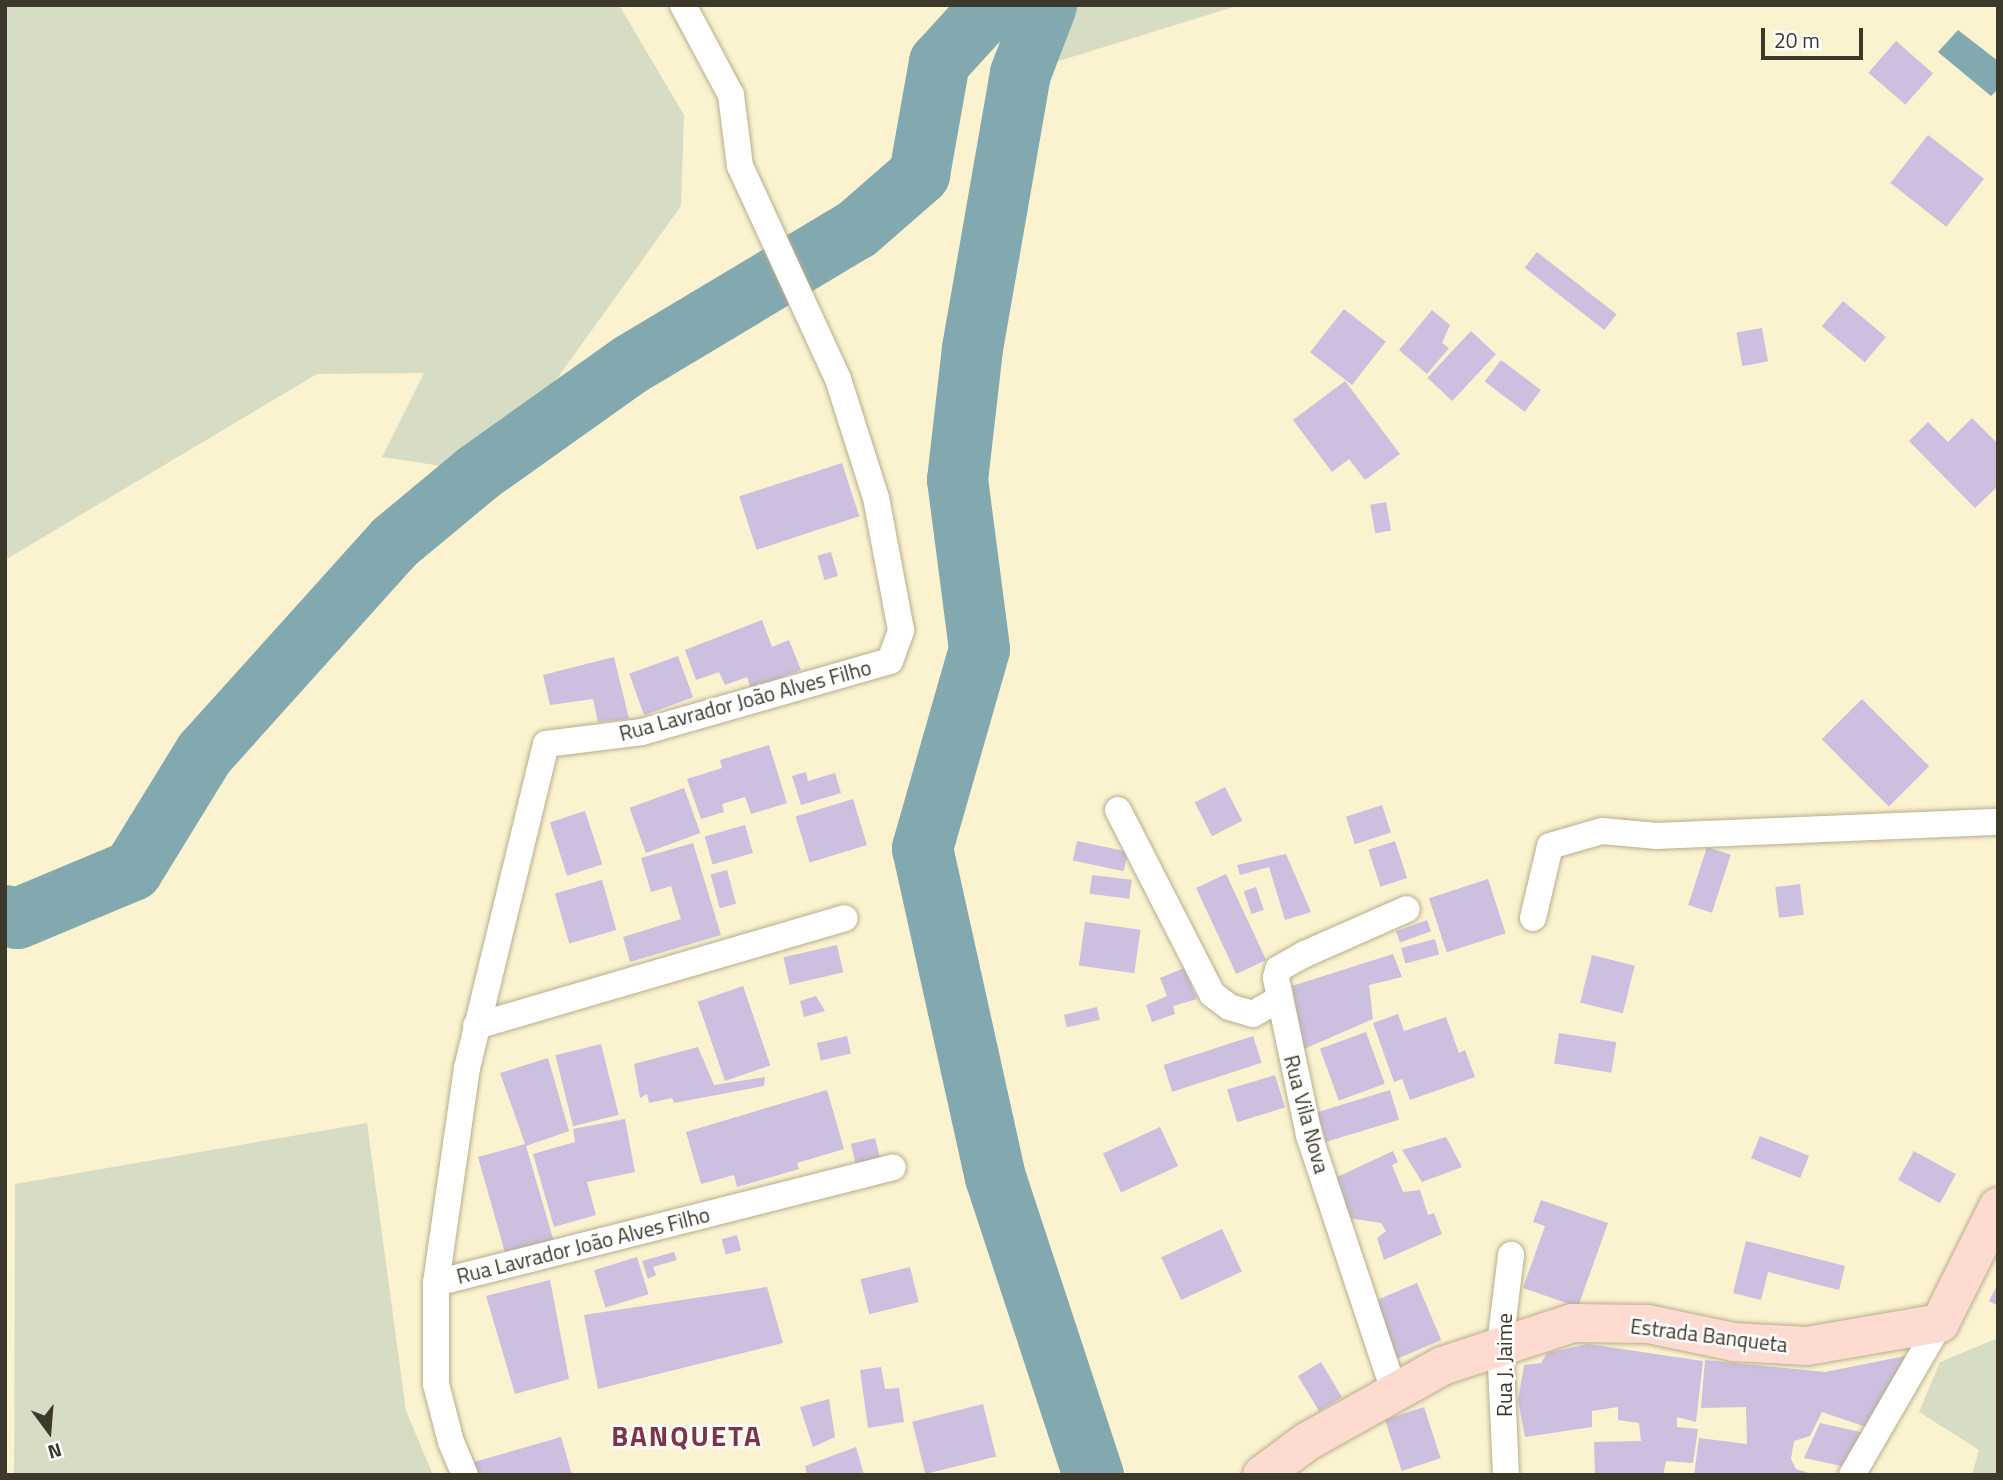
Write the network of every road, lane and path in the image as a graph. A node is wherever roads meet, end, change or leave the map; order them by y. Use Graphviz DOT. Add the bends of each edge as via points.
graph roads {
  1 [pos="683,5"];
  2 [pos="1118,810"];
  3 [pos="1998,822"];
  4 [pos="1407,909"];
  5 [pos="845,918"];
  6 [pos="1533,918"];
  7 [pos="1279,999"];
  8 [pos="476,1026"];
  9 [pos="893,1167"];
  10 [pos="1998,1207"];
  11 [pos="1511,1255"];
  12 [pos="436,1283"];
  13 [pos="1940,1324"];
  14 [pos="1500,1345"];
  15 [pos="1394,1391"];
  16 [pos="465,1475"];
  17 [pos="1262,1475"];
  18 [pos="1506,1475"];
  19 [pos="1852,1475"];
  1 -- 8 [label="street, Rua Lavrador João Alves Filho" via="731,95 740,166 838,379 876,498 901,630 890,661 642,732 546,744"];
  2 -- 7 [label="street" via="1212,993 1229,1007 1254,1014"];
  3 -- 6 [label="street" via="1657,836 1602,831 1550,846"];
  4 -- 7 [label="street, Rua Vila Nova" via="1278,969"];
  5 -- 8 [label="street"];
  7 -- 15 [label="street, Rua Vila Nova" via="1309,1135"];
  8 -- 12 [label="street, Rua Lavrador João Alves Filho"];
  9 -- 12 [label="street, Rua Lavrador João Alves Filho"];
  10 -- 13 [label="street"];
  11 -- 14 [label="street, Rua J. Jaime"];
  12 -- 16 [label="street, Rua Lavrador João Alves Filho" via="436,1384"];
  13 -- 14 [label="street, Estrada Banqueta" via="1807,1346 1734,1342 1648,1324 1573,1323"];
  13 -- 19 [label="street"];
  14 -- 15 [label="street, Estrada Banqueta" via="1442,1366"];
  14 -- 18 [label="street, Rua J. Jaime"];
  15 -- 17 [label="street, Estrada Banqueta" via="1308,1441"];
}
